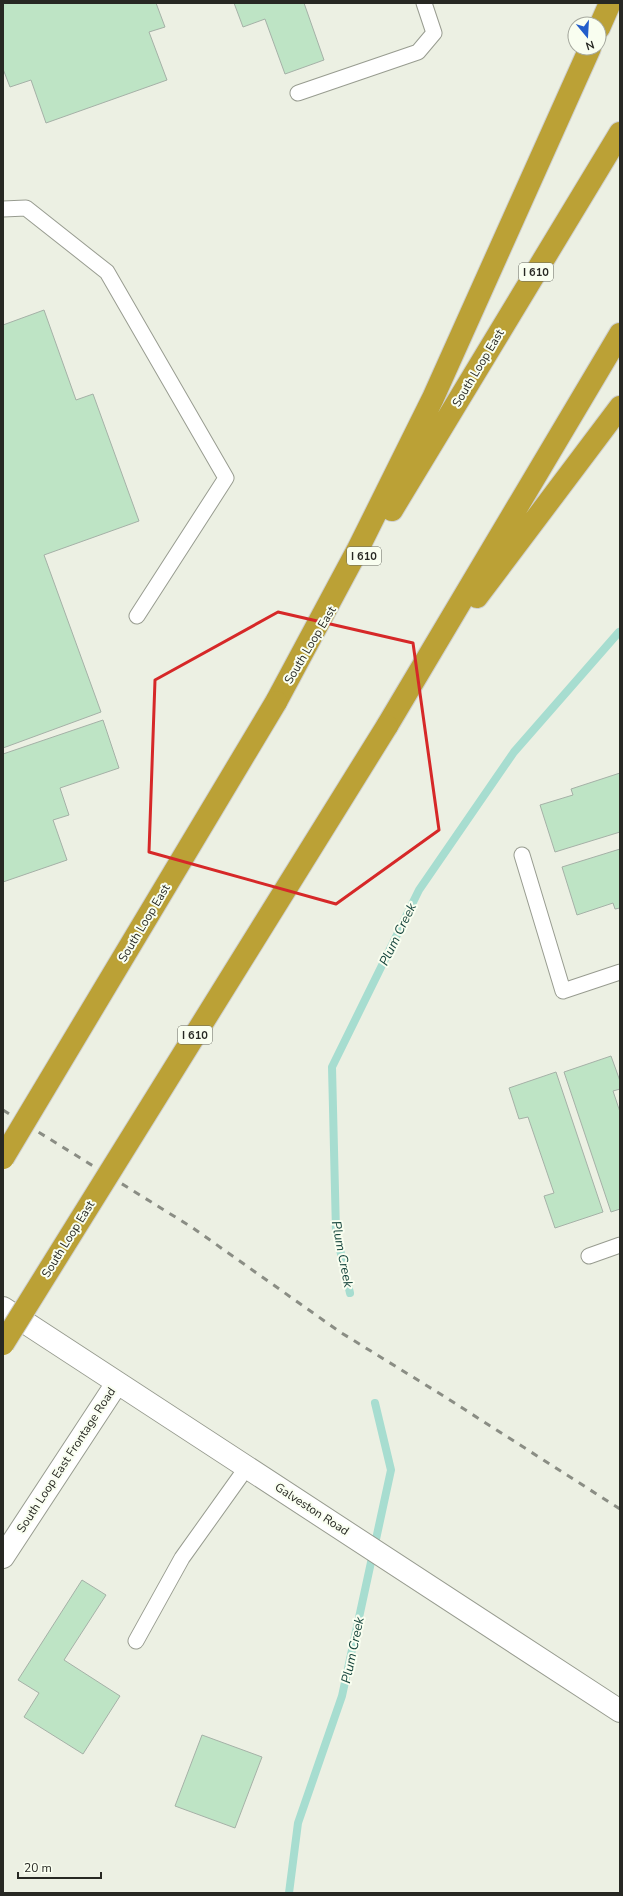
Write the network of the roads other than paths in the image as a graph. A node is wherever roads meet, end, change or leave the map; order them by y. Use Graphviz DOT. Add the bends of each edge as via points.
graph roads {
  1 [pos="424,3"];
  2 [pos="610,3"];
  3 [pos="604,16"];
  4 [pos="586,56"];
  5 [pos="298,93"];
  6 [pos="620,133"];
  7 [pos="3,208"];
  8 [pos="620,334"];
  9 [pos="620,407"];
  10 [pos="137,616"];
  11 [pos="276,702"];
  12 [pos="387,726"];
  13 [pos="522,855"];
  14 [pos="620,972"];
  15 [pos="3,1158"];
  16 [pos="620,1245"];
  17 [pos="589,1256"];
  18 [pos="3,1308"];
  19 [pos="3,1344"];
  20 [pos="117,1383"];
  21 [pos="247,1468"];
  22 [pos="3,1557"];
  23 [pos="136,1641"];
  24 [pos="620,1711"];
  1 -- 5 [label="lane" via="434,33 418,52"];
  2 -- 3 [label="highway"];
  4 -- 11 [label="highway" via="433,398 358,549"];
  6 -- 11 [label="highway, South Loop East / I 610"];
  7 -- 10 [label="lane" via="26,208 107,272 226,478"];
  8 -- 12 [label="highway, South Loop East / I 610"];
  9 -- 12 [label="highway" via="475,600"];
  11 -- 15 [label="highway, South Loop East / I 610, bridge"];
  12 -- 19 [label="highway, South Loop East / I 610, bridge"];
  13 -- 14 [label="lane" via="563,991"];
  16 -- 17 [label="lane"];
  18 -- 20 [label="main road, Galveston Road"];
  20 -- 21 [label="main road, Galveston Road"];
  20 -- 22 [label="main road, South Loop East Frontage Road"];
  21 -- 23 [label="lane" via="182,1558"];
  21 -- 24 [label="main road, Galveston Road"];
}
